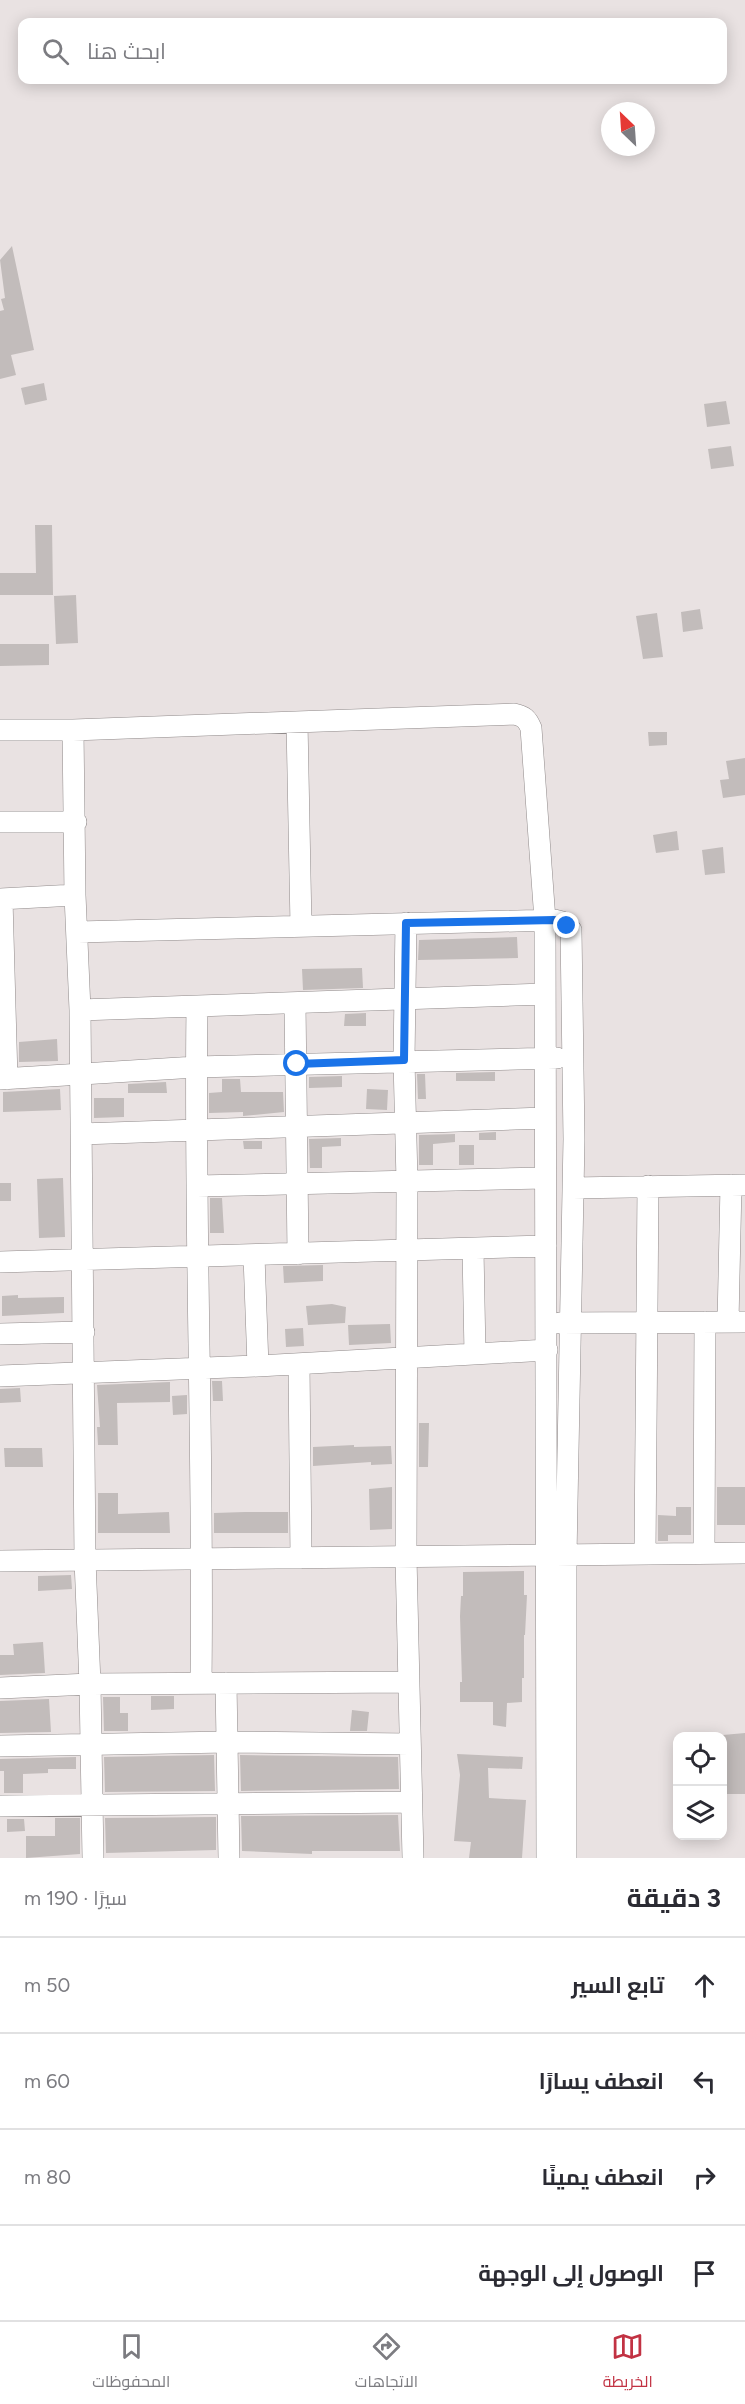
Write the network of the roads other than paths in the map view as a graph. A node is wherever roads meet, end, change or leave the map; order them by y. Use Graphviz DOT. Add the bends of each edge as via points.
graph roads {
  1 [pos="297,722"];
  2 [pos="0,730"];
  3 [pos="73,730"];
  4 [pos="0,822"];
  5 [pos="75,822"];
  6 [pos="75,895"];
  7 [pos="1,899"];
  8 [pos="545,920"];
  9 [pos="406,923"];
  10 [pos="301,926"];
  11 [pos="78,932"];
  12 [pos="545,994"];
  13 [pos="405,999"];
  14 [pos="295,1003"];
  15 [pos="196,1007"];
  16 [pos="80,1010"];
  17 [pos="544,1058"];
  18 [pos="574,1058"];
  19 [pos="404,1060"];
  20 [pos="297,1064"];
  21 [pos="196,1067"];
  22 [pos="80,1075"];
  23 [pos="3,1079"];
  24 [pos="545,1118"];
  25 [pos="405,1122"];
  26 [pos="297,1126"];
  27 [pos="196,1129"];
  28 [pos="81,1134"];
  29 [pos="545,1178"];
  30 [pos="407,1181"];
  31 [pos="297,1184"];
  32 [pos="738,1185"];
  33 [pos="197,1186"];
  34 [pos="648,1186"];
  35 [pos="573,1188"];
  36 [pos="546,1246"];
  37 [pos="473,1249"];
  38 [pos="407,1251"];
  39 [pos="298,1254"];
  40 [pos="254,1256"];
  41 [pos="196,1257"];
  42 [pos="83,1261"];
  43 [pos="0,1262"];
  44 [pos="705,1322"];
  45 [pos="737,1322"];
  46 [pos="546,1323"];
  47 [pos="572,1323"];
  48 [pos="646,1323"];
  49 [pos="84,1332"];
  50 [pos="0,1334"];
  51 [pos="547,1350"];
  52 [pos="475,1354"];
  53 [pos="406,1358"];
  54 [pos="299,1364"];
  55 [pos="258,1366"];
  56 [pos="200,1369"];
  57 [pos="84,1372"];
  58 [pos="0,1376"];
  59 [pos="704,1553"];
  60 [pos="745,1553"];
  61 [pos="645,1554"];
  62 [pos="557,1556"];
  63 [pos="406,1557"];
  64 [pos="301,1558"];
  65 [pos="203,1559"];
  66 [pos="85,1560"];
  67 [pos="0,1561"];
  68 [pos="410,1682"];
  69 [pos="201,1683"];
  70 [pos="226,1683"];
  71 [pos="90,1684"];
  72 [pos="0,1688"];
  73 [pos="228,1742"];
  74 [pos="90,1743"];
  75 [pos="409,1744"];
  76 [pos="0,1746"];
  77 [pos="229,1802"];
  78 [pos="411,1802"];
  79 [pos="92,1805"];
  80 [pos="0,1806"];
  81 [pos="93,1858"];
  82 [pos="229,1858"];
  83 [pos="413,1858"];
  84 [pos="547,1858"];
  85 [pos="566,1858"];
  1 -- 3 [label="street"];
  1 -- 8 [label="street" via="522,715 531,728"];
  1 -- 10 [label="street"];
  2 -- 3 [label="street"];
  3 -- 5 [label="street"];
  4 -- 5 [label="street"];
  5 -- 6 [label="street"];
  6 -- 7 [label="street"];
  6 -- 11 [label="street"];
  7 -- 23 [label="street"];
  8 -- 9 [label="street"];
  8 -- 12 [label="street"];
  8 -- 18 [label="street" via="562,922 573,938"];
  9 -- 10 [label="street"];
  9 -- 13 [label="street"];
  10 -- 11 [label="street"];
  11 -- 16 [label="street"];
  12 -- 13 [label="street"];
  12 -- 17 [label="street"];
  13 -- 14 [label="street"];
  13 -- 19 [label="street"];
  14 -- 15 [label="street"];
  14 -- 20 [label="street"];
  15 -- 16 [label="street"];
  15 -- 21 [label="street"];
  16 -- 22 [label="street"];
  17 -- 18 [label="street"];
  17 -- 19 [label="street"];
  17 -- 24 [label="street"];
  18 -- 35 [label="street"];
  19 -- 20 [label="street"];
  19 -- 25 [label="street"];
  20 -- 21 [label="street"];
  20 -- 26 [label="street"];
  21 -- 22 [label="street"];
  21 -- 27 [label="street"];
  22 -- 23 [label="street"];
  22 -- 28 [label="street"];
  24 -- 25 [label="street"];
  24 -- 29 [label="street"];
  25 -- 26 [label="street"];
  25 -- 30 [label="street"];
  26 -- 27 [label="street"];
  26 -- 31 [label="street"];
  27 -- 28 [label="street"];
  27 -- 33 [label="street"];
  28 -- 42 [label="street"];
  29 -- 30 [label="street"];
  29 -- 36 [label="street"];
  30 -- 31 [label="street"];
  30 -- 38 [label="street"];
  31 -- 33 [label="street"];
  31 -- 39 [label="street"];
  32 -- 34 [label="street"];
  32 -- 45 [label="street"];
  33 -- 41 [label="street"];
  34 -- 35 [label="street"];
  34 -- 48 [label="street"];
  35 -- 47 [label="street"];
  36 -- 37 [label="street"];
  36 -- 46 [label="street"];
  37 -- 38 [label="street"];
  37 -- 52 [label="street"];
  38 -- 39 [label="street"];
  38 -- 53 [label="street"];
  39 -- 40 [label="street"];
  40 -- 41 [label="street"];
  40 -- 55 [label="street"];
  41 -- 42 [label="street"];
  41 -- 56 [label="street"];
  42 -- 43 [label="street"];
  42 -- 49 [label="street"];
  44 -- 45 [label="street"];
  44 -- 48 [label="street"];
  44 -- 59 [label="street"];
  46 -- 47 [label="street"];
  46 -- 51 [label="street"];
  47 -- 48 [label="street"];
  47 -- 62 [label="street"];
  48 -- 61 [label="street"];
  49 -- 50 [label="street"];
  49 -- 57 [label="street"];
  51 -- 52 [label="street"];
  51 -- 62 [label="street"];
  52 -- 53 [label="street"];
  53 -- 54 [label="street"];
  53 -- 63 [label="street"];
  54 -- 55 [label="street"];
  54 -- 64 [label="street"];
  55 -- 56 [label="street"];
  56 -- 57 [label="street"];
  56 -- 65 [label="street"];
  57 -- 58 [label="street"];
  57 -- 66 [label="street"];
  59 -- 60 [label="street"];
  59 -- 61 [label="street"];
  61 -- 62 [label="street"];
  62 -- 63 [label="street"];
  62 -- 84 [label="street"];
  62 -- 85 [label="street"];
  63 -- 64 [label="street"];
  63 -- 68 [label="street"];
  64 -- 65 [label="street"];
  65 -- 66 [label="street"];
  65 -- 69 [label="street"];
  66 -- 67 [label="street"];
  66 -- 71 [label="street"];
  68 -- 70 [label="street"];
  68 -- 75 [label="street"];
  69 -- 70 [label="street"];
  69 -- 71 [label="street"];
  70 -- 73 [label="street"];
  71 -- 72 [label="street"];
  71 -- 74 [label="street"];
  73 -- 74 [label="street"];
  73 -- 75 [label="street"];
  73 -- 77 [label="street"];
  74 -- 76 [label="street"];
  74 -- 79 [label="street"];
  75 -- 78 [label="street"];
  77 -- 78 [label="street"];
  77 -- 79 [label="street"];
  77 -- 82 [label="street"];
  78 -- 83 [label="street"];
  79 -- 80 [label="street"];
  79 -- 81 [label="street"];
}
